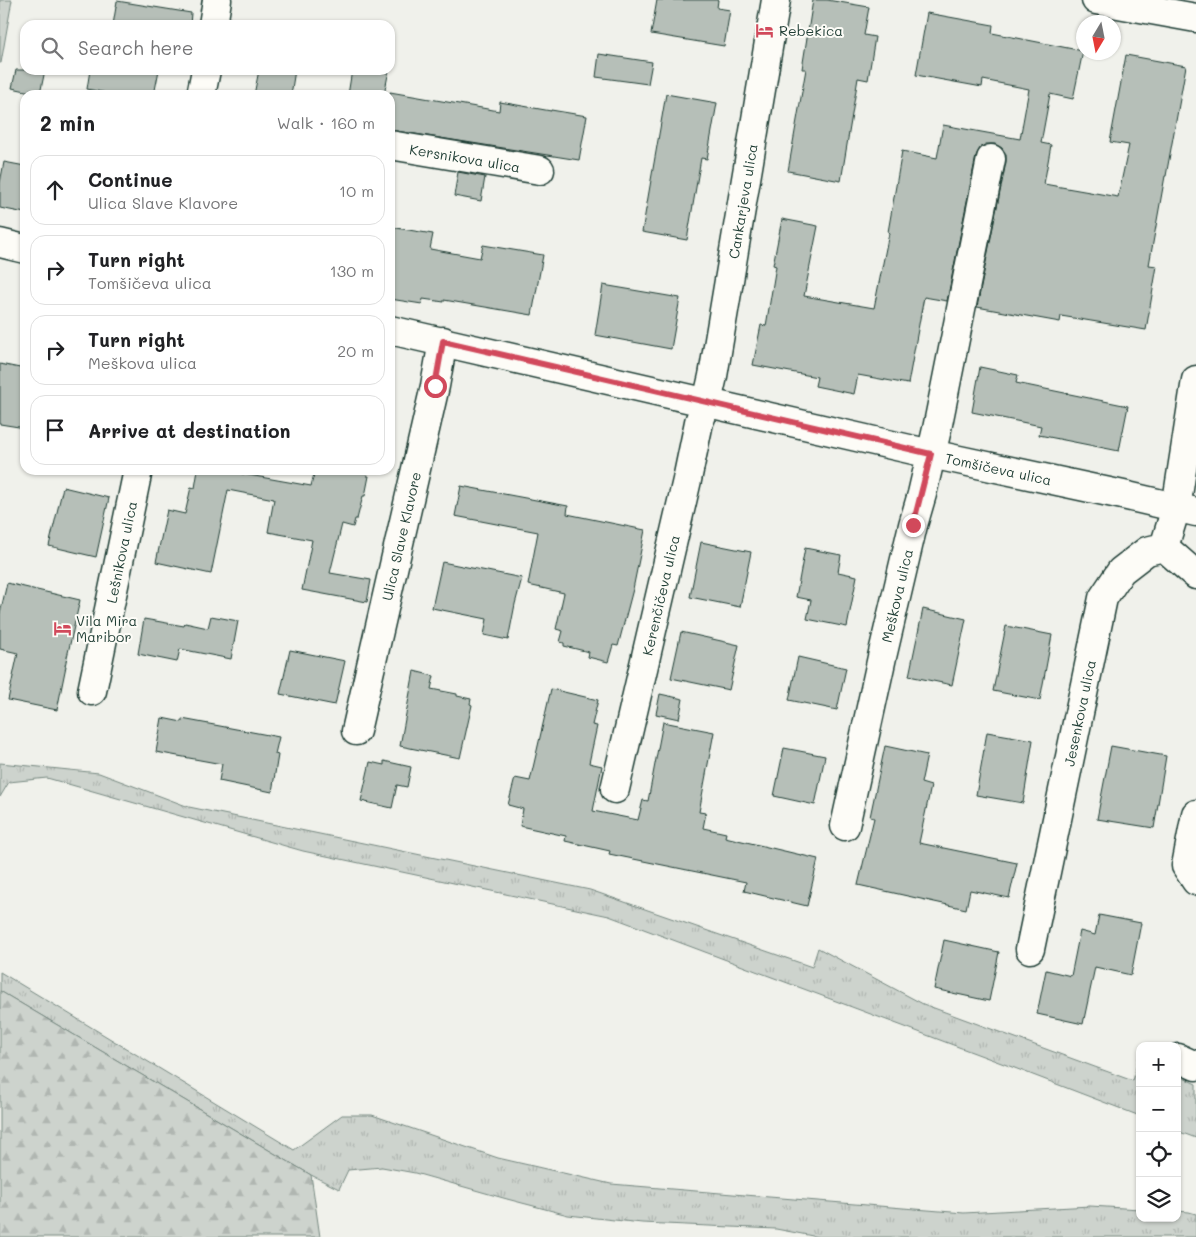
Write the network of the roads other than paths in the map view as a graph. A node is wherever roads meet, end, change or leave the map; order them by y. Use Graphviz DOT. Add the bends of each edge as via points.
graph roads {
  1 [pos="217,0"];
  2 [pos="776,0"];
  3 [pos="1096,0"];
  4 [pos="1196,18"];
  5 [pos="214,20"];
  6 [pos="205,75"];
  7 [pos="202,90"];
  8 [pos="395,146"];
  9 [pos="991,159"];
  10 [pos="540,170"];
  11 [pos="0,243"];
  12 [pos="20,248"];
  13 [pos="395,331"];
  14 [pos="443,341"];
  15 [pos="1196,380"];
  16 [pos="707,402"];
  17 [pos="931,454"];
  18 [pos="137,475"];
  19 [pos="1186,510"];
  20 [pos="1164,547"];
  21 [pos="1196,575"];
  22 [pos="92,691"];
  23 [pos="356,731"];
  24 [pos="615,789"];
  25 [pos="1196,814"];
  26 [pos="845,826"];
  27 [pos="1196,881"];
  28 [pos="1030,949"];
  29 [pos="1181,1059"];
  30 [pos="1196,1066"];
  1 -- 5 [label="street"];
  2 -- 16 [label="street, Cankarjeva ulica"];
  3 -- 4 [label="street"];
  6 -- 7 [label="street"];
  8 -- 10 [label="street, Kersnikova ulica"];
  9 -- 17 [label="street, Meškova ulica"];
  11 -- 12 [label="street"];
  13 -- 14 [label="street, Tomšičeva ulica"];
  14 -- 16 [label="street, Tomšičeva ulica"];
  14 -- 23 [label="street, Ulica Slave Klavore"];
  15 -- 19 [label="street"];
  16 -- 17 [label="street, Tomšičeva ulica"];
  16 -- 24 [label="street, Kerenčičeva ulica" via="694,443"];
  17 -- 19 [label="street, Tomšičeva ulica"];
  17 -- 26 [label="street, Meškova ulica"];
  18 -- 22 [label="street, Lešnikova ulica"];
  19 -- 20 [label="street"];
  20 -- 21 [label="street"];
  20 -- 28 [label="street, Jesenkova ulica" via="1147,551 1121,571 1103,598"];
  25 -- 27 [label="street" via="1186,866"];
  29 -- 30 [label="street"];
}
